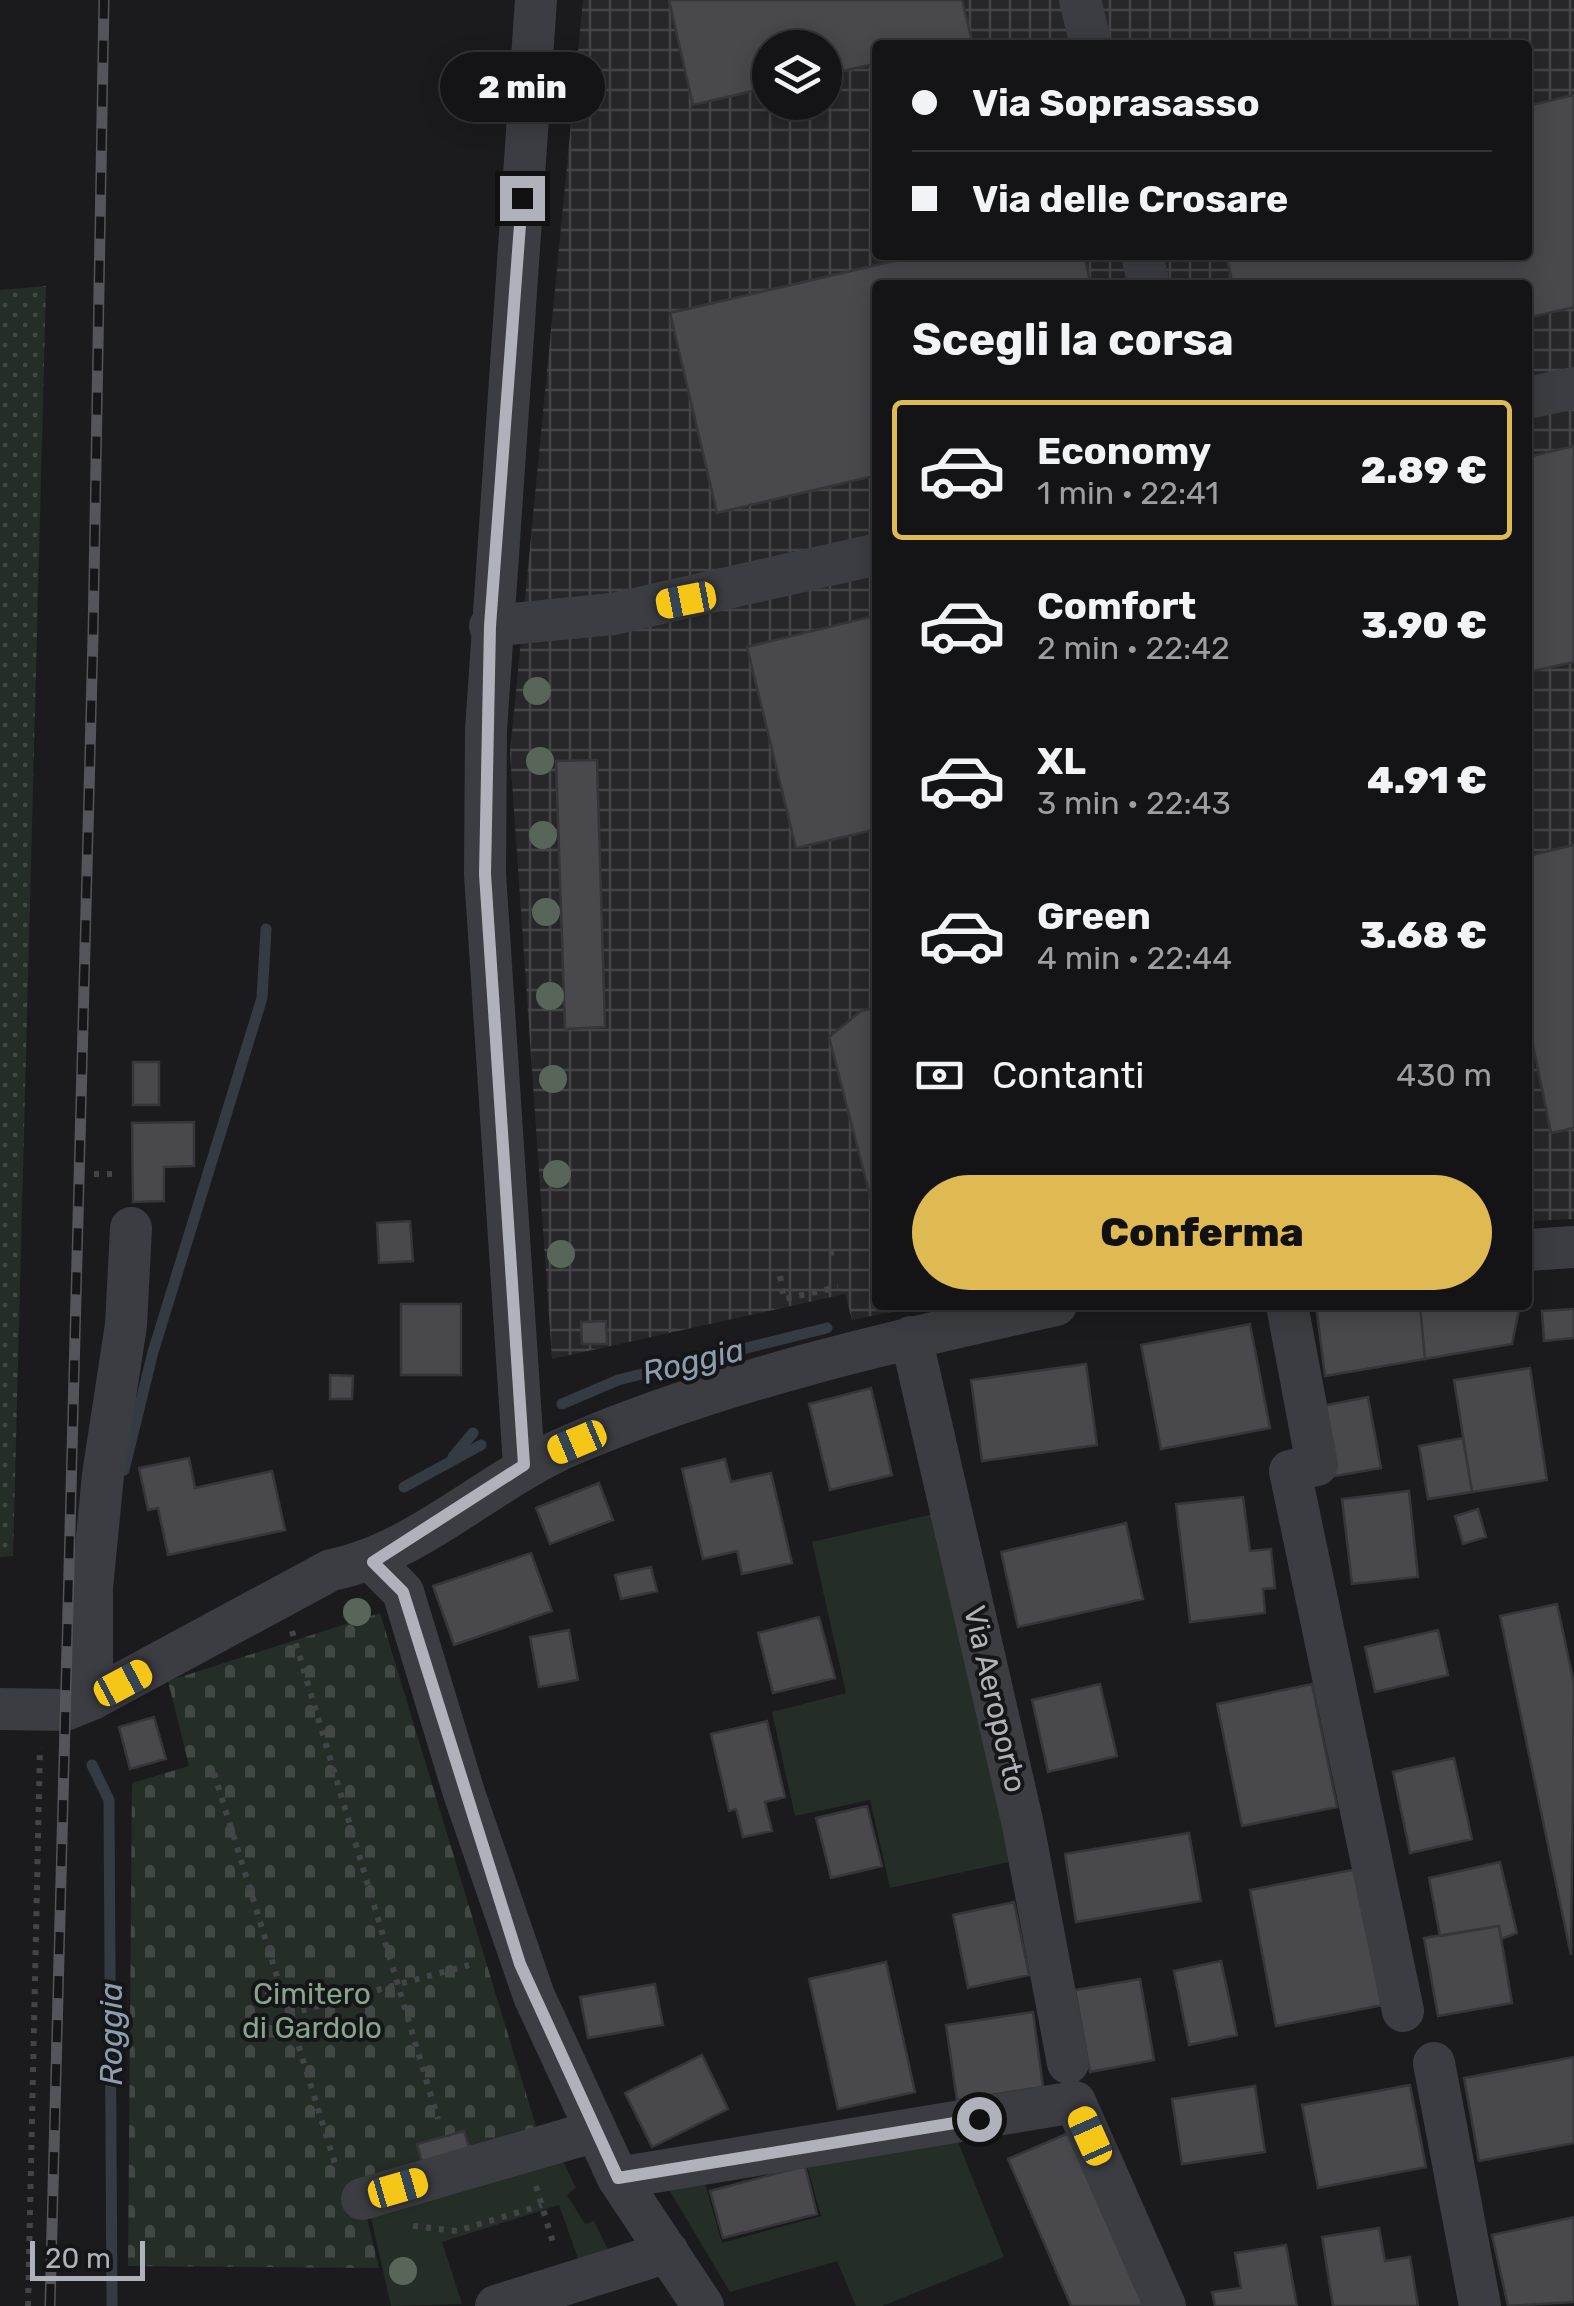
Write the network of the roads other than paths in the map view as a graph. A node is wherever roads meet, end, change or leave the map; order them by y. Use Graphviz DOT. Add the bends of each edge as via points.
graph roads {
  1 [pos="536,0"];
  2 [pos="1080,0"];
  3 [pos="1090,40"];
  4 [pos="1574,388"];
  5 [pos="1532,397"];
  6 [pos="872,555"];
  7 [pos="490,626"];
  8 [pos="131,1228"];
  9 [pos="1574,1246"];
  10 [pos="1532,1250"];
  11 [pos="1033,1310"];
  12 [pos="1289,1310"];
  13 [pos="911,1337"];
  14 [pos="524,1465"];
  15 [pos="1317,1465"];
  16 [pos="373,1562"];
  17 [pos="92,1700"];
  18 [pos="20,1710"];
  19 [pos="1399,1854"];
  20 [pos="1403,2011"];
  21 [pos="1068,2063"];
  22 [pos="1434,2063"];
  23 [pos="596,2131"];
  24 [pos="618,2178"];
  25 [pos="380,2194"];
  26 [pos="668,2252"];
  27 [pos="496,2306"];
  28 [pos="704,2306"];
  29 [pos="1165,2306"];
  30 [pos="1480,2306"];
  1 -- 7 [label="street"];
  2 -- 3 [label="street"];
  4 -- 5 [label="street"];
  6 -- 7 [label="street" via="613,614"];
  7 -- 14 [label="street" via="485,874"];
  8 -- 17 [label="street" via="126,1325 92,1588"];
  9 -- 10 [label="street"];
  11 -- 13 [label="street"];
  12 -- 15 [label="street"];
  13 -- 14 [label="street" via="678,1404"];
  13 -- 21 [label="street, Via Aeroporto" via="1024,1825"];
  14 -- 16 [label="street"];
  15 -- 19 [label="street"];
  15 -- 20 [label="street" via="1290,1471"];
  16 -- 17 [label="street" via="332,1570"];
  16 -- 23 [label="street" via="403,1592 520,1964"];
  17 -- 18 [label="street" via="65,1710"];
  22 -- 30 [label="street"];
  23 -- 24 [label="street"];
  23 -- 25 [label="street"];
  24 -- 26 [label="street"];
  24 -- 29 [label="street" via="1075,2102"];
  26 -- 27 [label="street"];
  26 -- 28 [label="street"];
}
